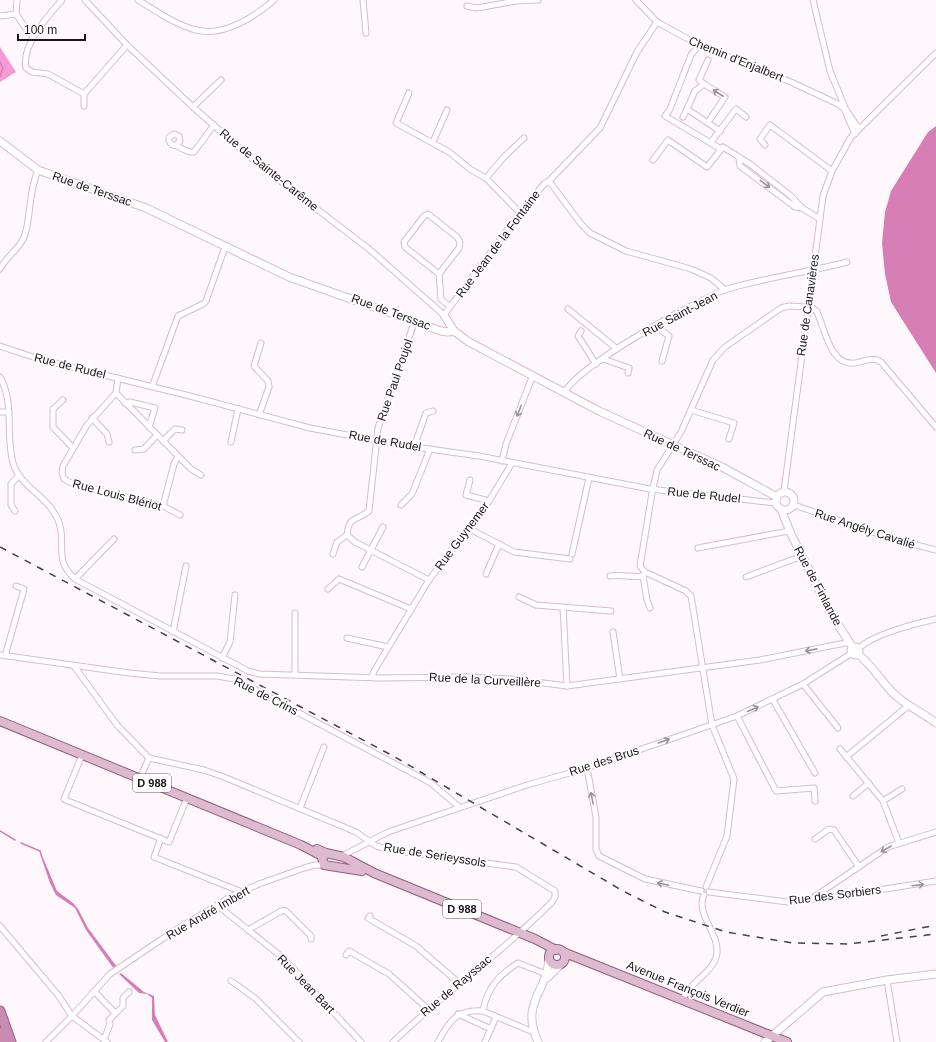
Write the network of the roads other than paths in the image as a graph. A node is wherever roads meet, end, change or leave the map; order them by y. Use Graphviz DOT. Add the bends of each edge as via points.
graph roads {
  1 [pos="17,0"];
  2 [pos="62,0"];
  3 [pos="85,0"];
  4 [pos="138,0"];
  5 [pos="274,0"];
  6 [pos="363,0"];
  7 [pos="538,0"];
  8 [pos="636,0"];
  9 [pos="813,0"];
  10 [pos="466,6"];
  11 [pos="16,14"];
  12 [pos="0,16"];
  13 [pos="657,22"];
  14 [pos="366,33"];
  15 [pos="34,36"];
  16 [pos="128,45"];
  17 [pos="699,45"];
  18 [pos="936,53"];
  19 [pos="708,60"];
  20 [pos="221,80"];
  21 [pos="704,84"];
  22 [pos="84,94"];
  23 [pos="409,94"];
  24 [pos="84,106"];
  25 [pos="193,108"];
  26 [pos="687,109"];
  27 [pos="845,109"];
  28 [pos="447,110"];
  29 [pos="683,117"];
  30 [pos="746,117"];
  31 [pos="708,122"];
  32 [pos="214,126"];
  33 [pos="859,129"];
  34 [pos="720,131"];
  35 [pos="855,134"];
  36 [pos="524,138"];
  37 [pos="0,141"];
  38 [pos="433,142"];
  39 [pos="711,142"];
  40 [pos="176,145"];
  41 [pos="765,145"];
  42 [pos="721,149"];
  43 [pos="739,158"];
  44 [pos="653,160"];
  45 [pos="38,170"];
  46 [pos="832,171"];
  47 [pos="486,178"];
  48 [pos="549,181"];
  49 [pos="791,196"];
  50 [pos="788,201"];
  51 [pos="802,208"];
  52 [pos="520,214"];
  53 [pos="820,220"];
  54 [pos="225,247"];
  55 [pos="847,262"];
  56 [pos="0,269"];
  57 [pos="813,270"];
  58 [pos="439,274"];
  59 [pos="725,290"];
  60 [pos="450,307"];
  61 [pos="808,307"];
  62 [pos="568,309"];
  63 [pos="444,315"];
  64 [pos="415,320"];
  65 [pos="656,326"];
  66 [pos="441,331"];
  67 [pos="454,331"];
  68 [pos="581,331"];
  69 [pos="261,343"];
  70 [pos="0,346"];
  71 [pos="617,349"];
  72 [pos="603,359"];
  73 [pos="662,361"];
  74 [pos="596,364"];
  75 [pos="628,373"];
  76 [pos="533,375"];
  77 [pos="0,377"];
  78 [pos="118,378"];
  79 [pos="152,387"];
  80 [pos="565,392"];
  81 [pos="116,393"];
  82 [pos="63,400"];
  83 [pos="125,403"];
  84 [pos="238,409"];
  85 [pos="690,410"];
  86 [pos="433,411"];
  87 [pos="0,412"];
  88 [pos="9,412"];
  89 [pos="259,415"];
  90 [pos="92,418"];
  91 [pos="149,427"];
  92 [pos="936,427"];
  93 [pos="182,430"];
  94 [pos="157,435"];
  95 [pos="729,438"];
  96 [pos="377,440"];
  97 [pos="163,441"];
  98 [pos="109,442"];
  99 [pos="231,442"];
  100 [pos="674,446"];
  101 [pos="414,447"];
  102 [pos="73,448"];
  103 [pos="430,449"];
  104 [pos="135,450"];
  105 [pos="178,456"];
  106 [pos="502,461"];
  107 [pos="512,463"];
  108 [pos="19,475"];
  109 [pos="201,475"];
  110 [pos="589,478"];
  111 [pos="470,480"];
  112 [pos="652,491"];
  113 [pos="784,491"];
  114 [pos="489,501"];
  115 [pos="778,503"];
  116 [pos="401,505"];
  117 [pos="163,506"];
  118 [pos="792,508"];
  119 [pos="15,511"];
  120 [pos="180,515"];
  121 [pos="787,521"];
  122 [pos="383,527"];
  123 [pos="468,528"];
  124 [pos="790,531"];
  125 [pos="347,535"];
  126 [pos="114,539"];
  127 [pos="499,544"];
  128 [pos="698,548"];
  129 [pos="371,550"];
  130 [pos="936,550"];
  131 [pos="333,554"];
  132 [pos="802,556"];
  133 [pos="186,566"];
  134 [pos="362,567"];
  135 [pos="486,574"];
  136 [pos="644,574"];
  137 [pos="610,576"];
  138 [pos="746,577"];
  139 [pos="74,578"];
  140 [pos="429,580"];
  141 [pos="16,586"];
  142 [pos="328,589"];
  143 [pos="235,595"];
  144 [pos="519,598"];
  145 [pos="563,607"];
  146 [pos="650,608"];
  147 [pos="411,609"];
  148 [pos="611,611"];
  149 [pos="295,613"];
  150 [pos="936,619"];
  151 [pos="173,632"];
  152 [pos="613,632"];
  153 [pos="347,638"];
  154 [pos="388,647"];
  155 [pos="854,649"];
  156 [pos="222,658"];
  157 [pos="74,666"];
  158 [pos="702,667"];
  159 [pos="295,674"];
  160 [pos="372,677"];
  161 [pos="620,679"];
  162 [pos="802,684"];
  163 [pos="567,686"];
  164 [pos="773,700"];
  165 [pos="908,706"];
  166 [pos="737,716"];
  167 [pos="0,721"];
  168 [pos="936,723"];
  169 [pos="713,728"];
  170 [pos="838,728"];
  171 [pos="324,747"];
  172 [pos="840,749"];
  173 [pos="82,754"];
  174 [pos="846,757"];
  175 [pos="149,758"];
  176 [pos="587,768"];
  177 [pos="815,773"];
  178 [pos="140,778"];
  179 [pos="869,783"];
  180 [pos="902,789"];
  181 [pos="853,796"];
  182 [pos="187,798"];
  183 [pos="815,801"];
  184 [pos="883,801"];
  185 [pos="459,807"];
  186 [pos="300,808"];
  187 [pos="936,832"];
  188 [pos="161,838"];
  189 [pos="815,839"];
  190 [pos="370,841"];
  191 [pos="899,843"];
  192 [pos="324,858"];
  193 [pos="346,859"];
  194 [pos="859,867"];
  195 [pos="936,881"];
  196 [pos="825,890"];
  197 [pos="705,891"];
  198 [pos="242,892"];
  199 [pos="828,898"];
  200 [pos="810,900"];
  201 [pos="217,905"];
  202 [pos="370,916"];
  203 [pos="0,926"];
  204 [pos="248,930"];
  205 [pos="521,933"];
  206 [pos="311,939"];
  207 [pos="346,955"];
  208 [pos="556,955"];
  209 [pos="546,974"];
  210 [pos="936,974"];
  211 [pos="887,980"];
  212 [pos="231,981"];
  213 [pos="459,983"];
  214 [pos="541,984"];
  215 [pos="94,991"];
  216 [pos="129,992"];
  217 [pos="683,999"];
  218 [pos="428,1009"];
  219 [pos="0,1011"];
  220 [pos="483,1011"];
  221 [pos="115,1013"];
  222 [pos="458,1014"];
  223 [pos="72,1016"];
  224 [pos="496,1017"];
  225 [pos="491,1029"];
  226 [pos="0,1032"];
  227 [pos="533,1032"];
  228 [pos="772,1036"];
  229 [pos="106,1041"];
  230 [pos="3,1042"];
  231 [pos="11,1042"];
  232 [pos="46,1042"];
  233 [pos="299,1042"];
  234 [pos="361,1042"];
  235 [pos="392,1042"];
  236 [pos="438,1042"];
  237 [pos="485,1042"];
  238 [pos="538,1042"];
  239 [pos="765,1042"];
  240 [pos="787,1042"];
  241 [pos="897,1042"];
  1 -- 11 [label="street"];
  2 -- 15 [label="street"];
  3 -- 16 [label="street, Rue de Sainte-Carême"];
  4 -- 5 [label="street" via="179,23 196,30 210,31 226,28 257,15"];
  6 -- 14 [label="street"];
  7 -- 10 [label="street" via="477,8"];
  8 -- 13 [label="street, Chemin d'Enjalbert"];
  9 -- 27 [label="street" via="830,71"];
  11 -- 12 [label="street"];
  11 -- 15 [label="street"];
  13 -- 17 [label="street, Chemin d'Enjalbert"];
  13 -- 48 [label="street" via="637,52 600,128"];
  15 -- 22 [label="street" via="25,59 26,68 32,72 48,74"];
  16 -- 22 [label="street"];
  16 -- 25 [label="street, Rue de Sainte-Carême"];
  17 -- 27 [label="street, Chemin d'Enjalbert" via="791,82"];
  17 -- 39 [label="street" via="691,55 665,116"];
  18 -- 33 [label="street, Rue de Canavières"];
  19 -- 21 [label="street" via="699,80"];
  20 -- 25 [label="street"];
  21 -- 26 [label="street" via="695,91"];
  31 -- 21 [label="street, one-way" via="725,97"];
  22 -- 24 [label="street"];
  23 -- 38 [label="street" via="396,123"];
  25 -- 32 [label="street, Rue de Sainte-Carême"];
  26 -- 29 [label="street"];
  26 -- 31 [label="street"];
  27 -- 33 [label="street, Chemin d'Enjalbert"];
  27 -- 35 [label="street"];
  28 -- 38 [label="street"];
  30 -- 34 [label="street" via="736,109"];
  31 -- 34 [label="street"];
  32 -- 40 [label="street" via="194,152 183,150"];
  32 -- 63 [label="street, Rue de Sainte-Carême" via="258,164 369,249"];
  33 -- 35 [label="street, Rue de Canavières"];
  34 -- 39 [label="street"];
  35 -- 46 [label="street, Rue de Canavières"];
  36 -- 47 [label="street"];
  37 -- 45 [label="street, Rue de Terssac"];
  38 -- 47 [label="street"];
  39 -- 42 [label="street"];
  41 -- 46 [label="street" via="760,139 770,125"];
  42 -- 43 [label="street" via="726,148"];
  42 -- 44 [label="street" via="707,167 668,140"];
  43 -- 49 [label="street"];
  43 -- 50 [label="street, one-way" via="740,166"];
  45 -- 54 [label="street, Rue de Terssac" via="134,203"];
  45 -- 56 [label="street" via="30,196 26,232 19,247 4,261"];
  46 -- 53 [label="street, Rue de Canavières" via="823,196"];
  47 -- 52 [label="street"];
  48 -- 52 [label="street, Rue Jean de la Fontaine"];
  48 -- 59 [label="street, Rue Jean de la Fontaine" via="590,233 619,248 691,269 710,278"];
  49 -- 50 [label="street"];
  49 -- 51 [label="street"];
  50 -- 51 [label="street" via="795,207"];
  51 -- 53 [label="street"];
  52 -- 60 [label="street, Rue Jean de la Fontaine"];
  53 -- 57 [label="street, Rue de Canavières"];
  54 -- 64 [label="street, Rue de Terssac" via="289,277"];
  54 -- 79 [label="street" via="206,301 178,316"];
  55 -- 57 [label="street, Rue Saint-Jean"];
  57 -- 59 [label="street, Rue Saint-Jean"];
  57 -- 61 [label="street, Rue de Canavières"];
  58 -- 58 [label="street" via="459,248 460,242 428,214 404,242 405,247"];
  58 -- 60 [label="street" via="441,299"];
  59 -- 65 [label="street, Rue Saint-Jean"];
  60 -- 63 [label="street, Rue Jean de la Fontaine"];
  61 -- 85 [label="street" via="781,308 720,351 713,360"];
  61 -- 92 [label="street" via="817,312 834,353 840,361 849,364 870,359 881,362"];
  61 -- 113 [label="street, Rue de Canavières"];
  62 -- 71 [label="street"];
  63 -- 66 [label="street, Rue Jean de la Fontaine"];
  63 -- 67 [label="street"];
  64 -- 66 [label="street, Rue de Terssac"];
  64 -- 96 [label="street, Rue Paul Poujol" via="378,428"];
  65 -- 71 [label="street, Rue Saint-Jean"];
  65 -- 73 [label="street" via="670,336"];
  66 -- 67 [label="street, Rue de Terssac"];
  67 -- 76 [label="street, Rue de Terssac" via="469,342"];
  68 -- 74 [label="street" via="578,336"];
  69 -- 89 [label="street" via="254,366 268,381 269,387"];
  70 -- 78 [label="street, Rue de Rudel" via="39,359"];
  71 -- 72 [label="street, Rue Saint-Jean"];
  72 -- 74 [label="street, Rue Saint-Jean"];
  72 -- 75 [label="street" via="629,368"];
  74 -- 80 [label="street, Rue Saint-Jean" via="572,382"];
  76 -- 80 [label="street, Rue de Terssac"];
  76 -- 106 [label="street, one-way" via="506,444"];
  77 -- 88 [label="street" via="7,391"];
  78 -- 79 [label="street, Rue de Rudel"];
  78 -- 81 [label="street"];
  79 -- 84 [label="street, Rue de Rudel"];
  80 -- 100 [label="street, Rue de Terssac"];
  81 -- 83 [label="street"];
  81 -- 90 [label="street, Rue Louis Blériot"];
  82 -- 102 [label="street" via="53,409 52,427"];
  83 -- 91 [label="street"];
  83 -- 91 [label="street" via="155,408"];
  84 -- 89 [label="street, Rue de Rudel"];
  84 -- 99 [label="street"];
  85 -- 95 [label="street" via="734,423"];
  85 -- 100 [label="street"];
  86 -- 101 [label="street" via="426,413"];
  87 -- 88 [label="street"];
  88 -- 108 [label="street" via="13,464"];
  89 -- 96 [label="street, Rue de Rudel" via="296,425"];
  90 -- 98 [label="street" via="107,434"];
  90 -- 102 [label="street, Rue Louis Blériot"];
  91 -- 94 [label="street"];
  93 -- 97 [label="street" via="175,429"];
  94 -- 97 [label="street"];
  94 -- 104 [label="street" via="144,448"];
  96 -- 101 [label="street, Rue de Rudel"];
  96 -- 125 [label="street, Rue Paul Poujol" via="369,511 348,524"];
  97 -- 105 [label="street"];
  100 -- 112 [label="street" via="660,465"];
  100 -- 115 [label="street, Rue de Terssac" via="722,468"];
  101 -- 103 [label="street, Rue de Rudel"];
  102 -- 117 [label="street, Rue Louis Blériot" via="62,471 64,479 68,482"];
  103 -- 106 [label="street, Rue de Rudel"];
  103 -- 116 [label="street" via="412,494"];
  105 -- 109 [label="street" via="194,472"];
  105 -- 117 [label="street"];
  106 -- 107 [label="street, Rue de Rudel"];
  107 -- 110 [label="street, Rue de Rudel"];
  107 -- 114 [label="street, Rue Guynemer"];
  108 -- 119 [label="street" via="11,484 11,505"];
  108 -- 139 [label="street" via="54,512 61,530 62,562 66,571"];
  110 -- 112 [label="street, Rue de Rudel"];
  110 -- 127 [label="street" via="571,557 521,553"];
  111 -- 114 [label="street" via="466,495"];
  112 -- 115 [label="street, Rue de Rudel"];
  112 -- 136 [label="street" via="640,566"];
  113 -- 115 [label="street"];
  113 -- 118 [label="street" via="791,495"];
  114 -- 123 [label="street, Rue Guynemer"];
  115 -- 118 [label="street" via="785,511"];
  115 -- 121 [label="street, Rue de Finlande"];
  117 -- 120 [label="street, Rue Louis Blériot"];
  118 -- 121 [label="street"];
  118 -- 130 [label="street, Rue Angély Cavalié"];
  121 -- 124 [label="street, Rue de Finlande"];
  122 -- 129 [label="street"];
  123 -- 127 [label="street"];
  123 -- 140 [label="street, Rue Guynemer"];
  124 -- 128 [label="street"];
  124 -- 132 [label="street, Rue de Finlande"];
  125 -- 129 [label="street"];
  125 -- 131 [label="street" via="337,542"];
  126 -- 139 [label="street"];
  127 -- 135 [label="street"];
  129 -- 134 [label="street"];
  129 -- 140 [label="street"];
  132 -- 138 [label="street"];
  132 -- 155 [label="street, Rue de Finlande" via="830,612"];
  133 -- 151 [label="street"];
  136 -- 137 [label="street"];
  136 -- 146 [label="street"];
  136 -- 158 [label="street" via="686,591 691,596"];
  139 -- 151 [label="street, Rue de la Curveillère"];
  140 -- 147 [label="street, Rue Guynemer"];
  141 -- 157 [label="street, Rue de Crins" via="24,589 3,655"];
  142 -- 147 [label="street" via="339,579"];
  143 -- 156 [label="street" via="230,642"];
  144 -- 145 [label="street" via="536,605"];
  145 -- 148 [label="street"];
  145 -- 163 [label="street"];
  147 -- 154 [label="street, Rue Guynemer"];
  149 -- 159 [label="street"];
  150 -- 155 [label="street, Rue des Brus" via="868,641"];
  151 -- 156 [label="street, Rue de la Curveillère"];
  152 -- 161 [label="street"];
  153 -- 154 [label="street"];
  154 -- 160 [label="street, Rue Guynemer"];
  155 -- 158 [label="street, Rue de la Curveillère, one-way"];
  155 -- 162 [label="street, Rue des Brus"];
  155 -- 165 [label="street, Rue de Finlande"];
  156 -- 159 [label="street, Rue de la Curveillère" via="254,673"];
  157 -- 175 [label="street" via="117,725"];
  157 -- 185 [label="street, Rue de Crins" via="150,675 224,677 240,681 430,783"];
  158 -- 161 [label="street, Rue de la Curveillère"];
  158 -- 169 [label="street"];
  159 -- 160 [label="street, Rue de la Curveillère"];
  160 -- 163 [label="street, Rue de la Curveillère" via="469,676"];
  161 -- 163 [label="street, Rue de la Curveillère"];
  162 -- 164 [label="street, Rue des Brus"];
  162 -- 170 [label="street"];
  166 -- 164 [label="street, Rue des Brus, one-way"];
  164 -- 177 [label="street"];
  165 -- 168 [label="street, Rue de Finlande"];
  165 -- 174 [label="street"];
  166 -- 169 [label="street, Rue des Brus"];
  166 -- 183 [label="street" via="776,791 814,788"];
  167 -- 173 [label="main road, D 988"];
  176 -- 169 [label="street, Rue des Brus, one-way"];
  169 -- 197 [label="street" via="732,772 734,787 727,836"];
  171 -- 186 [label="street"];
  172 -- 174 [label="street"];
  173 -- 178 [label="main road, D 988"];
  173 -- 188 [label="street" via="64,799"];
  174 -- 179 [label="street"];
  175 -- 178 [label="street"];
  175 -- 186 [label="street, Rue de Serieyssols" via="204,770"];
  176 -- 185 [label="street, Rue des Brus"];
  197 -- 176 [label="street, Rue des Sorbiers, one-way" via="645,880 599,856 596,849 596,816"];
  178 -- 182 [label="main road, D 988"];
  179 -- 181 [label="street"];
  179 -- 184 [label="street"];
  180 -- 184 [label="street"];
  182 -- 188 [label="street" via="169,842"];
  182 -- 192 [label="main road, D 988" via="301,845 318,849"];
  184 -- 191 [label="street"];
  185 -- 190 [label="street, Rue des Brus"];
  186 -- 190 [label="street, Rue de Serieyssols" via="356,832"];
  187 -- 191 [label="street"];
  188 -- 198 [label="street" via="154,858"];
  189 -- 194 [label="street" via="829,829 834,830"];
  190 -- 193 [label="street, Rue des Brus"];
  190 -- 205 [label="street, Rue de Serieyssols" via="376,846 391,850 516,867 539,880 555,891 555,897"];
  191 -- 194 [label="street, one-way" via="888,847"];
  192 -- 193 [label="main road"];
  192 -- 193 [label="main road"];
  192 -- 198 [label="street, Rue André Imbert"];
  193 -- 205 [label="main road, D 988" via="374,874"];
  194 -- 196 [label="street"];
  199 -- 195 [label="street, Rue des Sorbiers, one-way"];
  196 -- 199 [label="street"];
  196 -- 200 [label="street"];
  197 -- 200 [label="street, Rue des Sorbiers" via="788,902"];
  197 -- 217 [label="street" via="701,904 715,940 717,953 713,963 684,994"];
  198 -- 201 [label="street, Rue André Imbert"];
  199 -- 200 [label="street, Rue des Sorbiers"];
  201 -- 204 [label="street, Rue Jean Bart"];
  201 -- 215 [label="street, Rue André Imbert" via="110,974"];
  202 -- 213 [label="street" via="368,918 416,946"];
  203 -- 223 [label="street" via="58,995"];
  204 -- 206 [label="street" via="283,910 311,936"];
  204 -- 234 [label="street, Rue Jean Bart" via="282,957"];
  205 -- 208 [label="main road, D 988"];
  205 -- 213 [label="street, Rue de Rayssac"];
  207 -- 218 [label="street" via="349,951 389,974"];
  208 -- 209 [label="street"];
  208 -- 214 [label="street"];
  208 -- 217 [label="main road, Avenue François Verdier" via="579,958"];
  209 -- 214 [label="street"];
  209 -- 220 [label="street" via="518,963 494,982 486,997"];
  210 -- 211 [label="street"];
  211 -- 228 [label="street" via="823,992"];
  211 -- 241 [label="street"];
  212 -- 233 [label="street" via="255,998"];
  213 -- 218 [label="street, Rue de Rayssac"];
  214 -- 227 [label="street" via="531,1012"];
  215 -- 221 [label="street"];
  215 -- 223 [label="street, Rue André Imbert"];
  216 -- 221 [label="street" via="123,998 123,1006"];
  217 -- 228 [label="main road, Avenue François Verdier"];
  218 -- 235 [label="street, Rue de Rayssac"];
  219 -- 231 [label="highway"];
  220 -- 222 [label="street"];
  220 -- 224 [label="street"];
  221 -- 229 [label="street" via="109,1020"];
  222 -- 225 [label="street"];
  222 -- 236 [label="street"];
  223 -- 229 [label="street"];
  223 -- 232 [label="street, Rue André Imbert"];
  224 -- 225 [label="street"];
  224 -- 227 [label="street"];
  225 -- 237 [label="street"];
  226 -- 230 [label="highway"];
  227 -- 238 [label="street"];
  228 -- 239 [label="street"];
  228 -- 240 [label="main road, Avenue François Verdier"];
}
